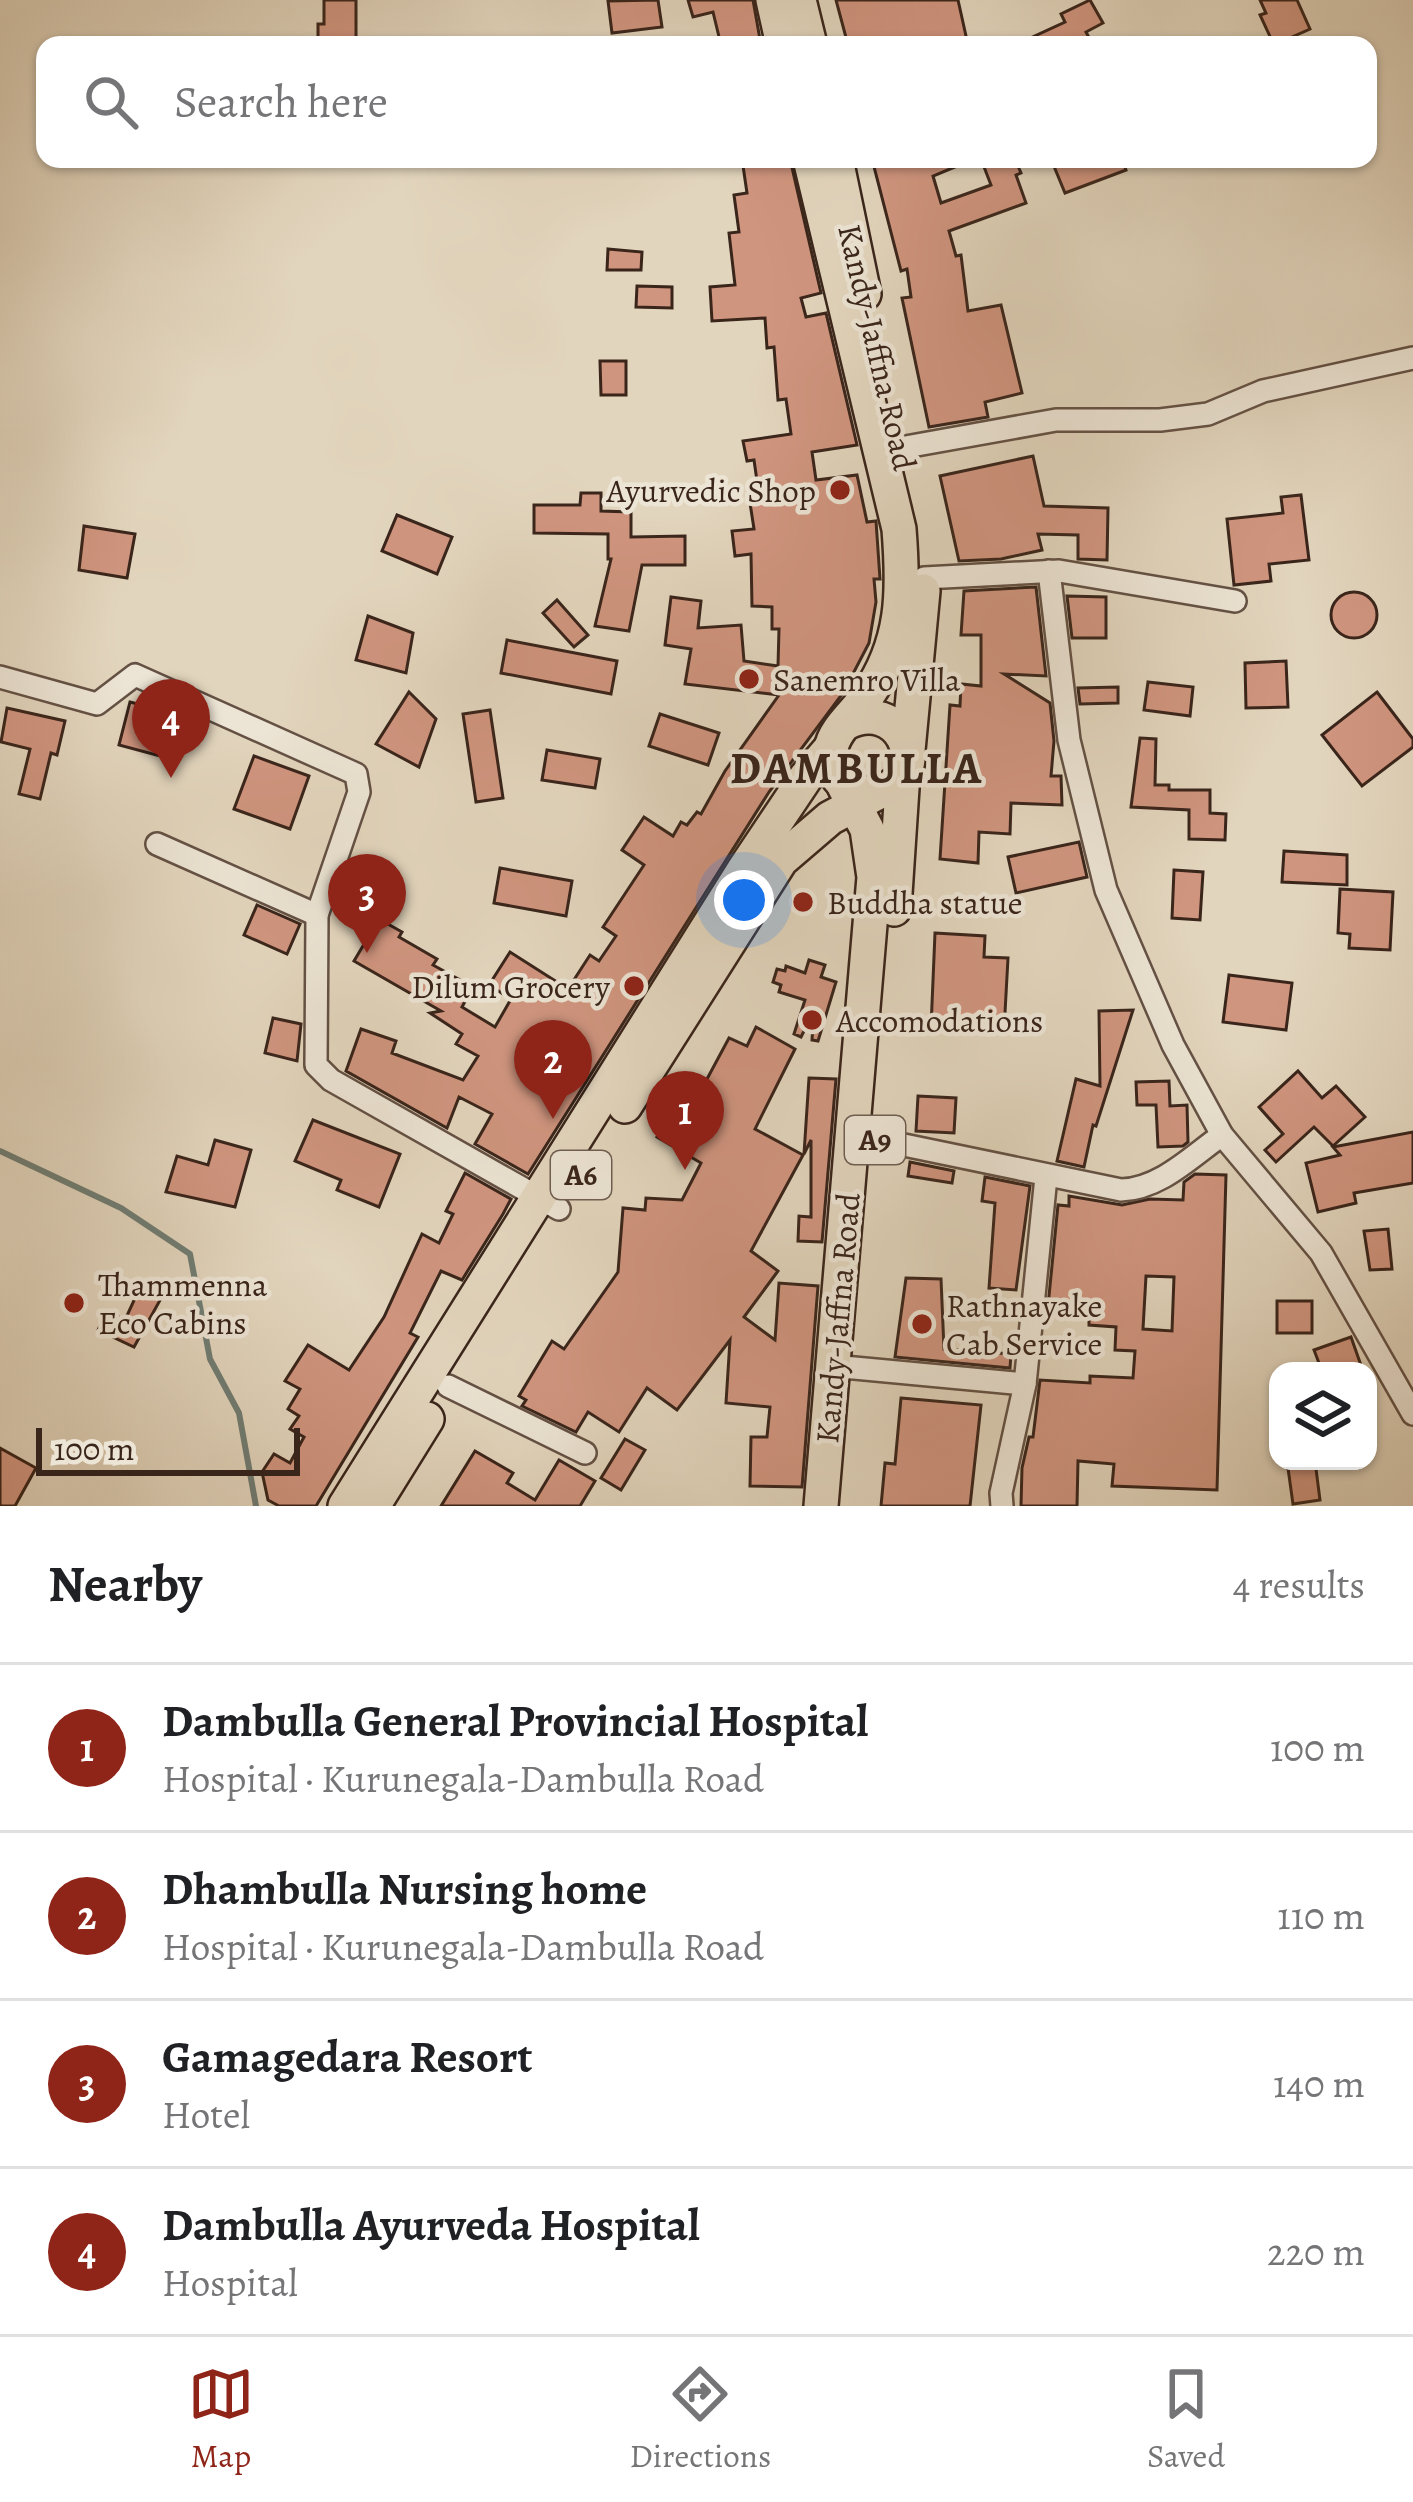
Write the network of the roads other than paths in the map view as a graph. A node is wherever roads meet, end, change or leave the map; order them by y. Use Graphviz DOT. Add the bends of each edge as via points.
graph roads {
  1 [pos="773,0"];
  2 [pos="799,0"];
  3 [pos="781,36"];
  4 [pos="808,36"];
  5 [pos="812,168"];
  6 [pos="838,168"];
  7 [pos="1413,358"];
  8 [pos="889,448"];
  9 [pos="1049,571"];
  10 [pos="924,578"];
  11 [pos="1235,601"];
  12 [pos="0,676"];
  13 [pos="866,767"];
  14 [pos="157,844"];
  15 [pos="793,847"];
  16 [pos="874,877"];
  17 [pos="317,915"];
  18 [pos="605,1117"];
  19 [pos="1222,1135"];
  20 [pos="875,1139"];
  21 [pos="1046,1177"];
  22 [pos="549,1203"];
  23 [pos="843,1366"];
  24 [pos="1025,1384"];
  25 [pos="448,1386"];
  26 [pos="1413,1414"];
  27 [pos="838,1430"];
  28 [pos="585,1453"];
  29 [pos="345,1506"];
  30 [pos="373,1506"];
  31 [pos="820,1506"];
  32 [pos="842,1506"];
  33 [pos="1002,1506"];
  1 -- 3 [label="highway"];
  2 -- 4 [label="highway"];
  5 -- 8 [label="highway, Kandy-Jaffna Road / A9"];
  6 -- 8 [label="highway, Kandy-Jaffna Road / A9"];
  7 -- 8 [label="street" via="1263,391 1208,414 1056,420"];
  8 -- 10 [label="highway, Kandy-Jaffna Road / A9" via="913,500"];
  8 -- 13 [label="highway, Kandy-Jaffna Road / A9" via="901,619"];
  9 -- 10 [label="street"];
  9 -- 11 [label="street"];
  9 -- 19 [label="street" via="1069,740 1106,890"];
  10 -- 13 [label="highway, Kandy-Jaffna Road / A9"];
  12 -- 17 [label="street" via="97,704 135,675 356,774 359,792"];
  13 -- 15 [label="highway, A6"];
  13 -- 16 [label="highway, Kandy-Jaffna Road / A9"];
  13 -- 18 [label="highway, A6" via="806,777 743,871"];
  13 -- 20 [label="highway, Kandy-Jaffna Road / A9"];
  14 -- 17 [label="street"];
  15 -- 16 [label="highway" via="850,841 866,851"];
  15 -- 18 [label="highway, A6"];
  16 -- 23 [label="highway, Kandy-Jaffna Road / A9"];
  17 -- 22 [label="street" via="316,1065"];
  18 -- 22 [label="highway, A6"];
  19 -- 21 [label="street" via="1146,1187"];
  19 -- 26 [label="street" via="1321,1253"];
  20 -- 21 [label="street"];
  20 -- 23 [label="highway, Kandy-Jaffna Road / A9"];
  21 -- 24 [label="street"];
  22 -- 25 [label="highway, A6"];
  22 -- 29 [label="highway, A6"];
  23 -- 24 [label="street"];
  23 -- 27 [label="highway, Kandy-Jaffna Road / A9"];
  24 -- 33 [label="street"];
  25 -- 28 [label="street"];
  25 -- 30 [label="highway, A6"];
  27 -- 31 [label="highway, Kandy-Jaffna Road / A9"];
  27 -- 32 [label="highway, Kandy-Jaffna Road / A9"];
}
